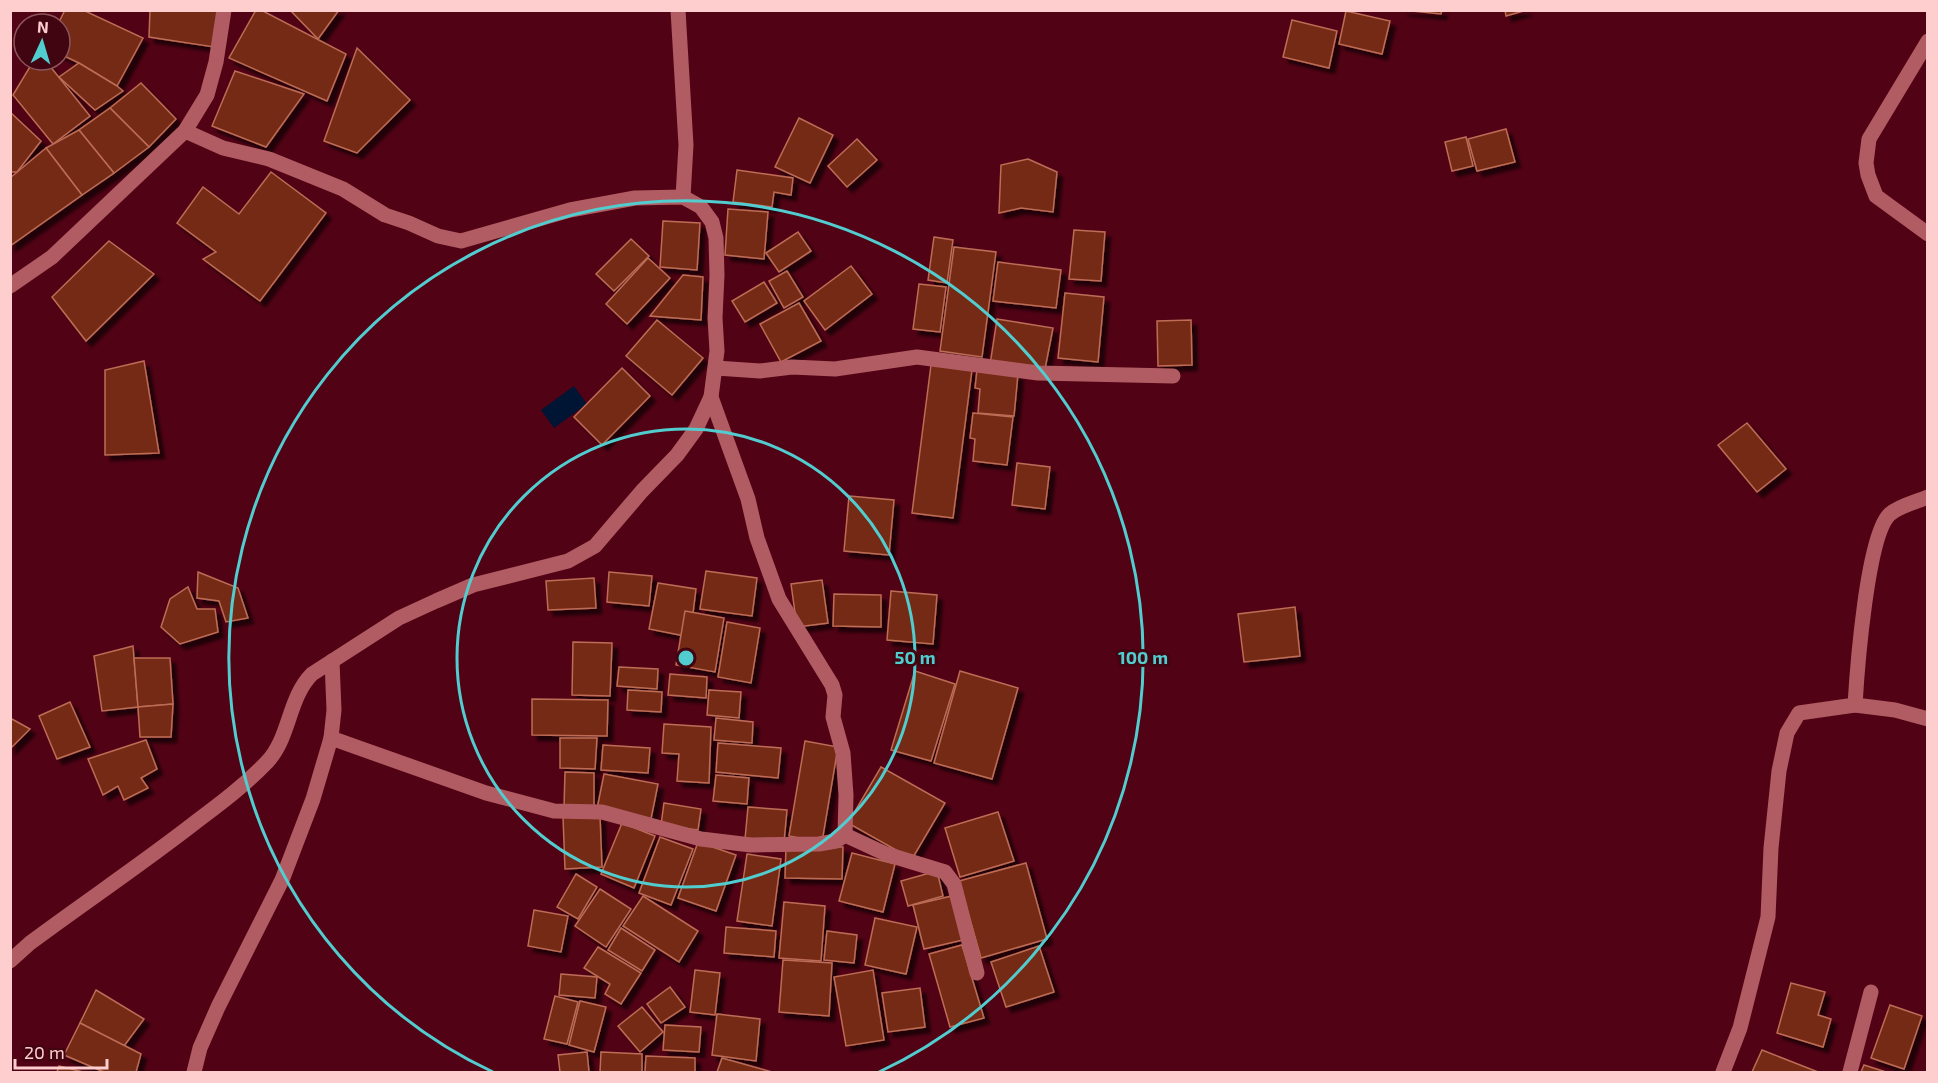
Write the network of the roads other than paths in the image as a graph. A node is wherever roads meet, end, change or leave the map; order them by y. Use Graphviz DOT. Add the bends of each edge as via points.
graph roads {
  1 [pos="224,10"];
  2 [pos="678,10"];
  3 [pos="1928,41"];
  4 [pos="185,132"];
  5 [pos="683,197"];
  6 [pos="1928,234"];
  7 [pos="10,286"];
  8 [pos="716,368"];
  9 [pos="1173,376"];
  10 [pos="711,397"];
  11 [pos="1928,496"];
  12 [pos="332,661"];
  13 [pos="1855,705"];
  14 [pos="1928,719"];
  15 [pos="331,738"];
  16 [pos="845,835"];
  17 [pos="10,961"];
  18 [pos="977,973"];
  19 [pos="1871,992"];
  20 [pos="194,1072"];
  21 [pos="1723,1072"];
  22 [pos="1850,1072"];
  1 -- 4 [label="street" via="207,95"];
  2 -- 5 [label="street" via="686,145"];
  3 -- 6 [label="street" via="1869,139 1866,163 1876,196"];
  4 -- 5 [label="street" via="223,148 291,167 343,189 385,215 461,241 570,210 635,198"];
  4 -- 7 [label="street" via="51,257"];
  5 -- 8 [label="street" via="707,214 716,238"];
  8 -- 9 [label="street" via="835,369 917,357 1038,373"];
  8 -- 10 [label="street"];
  10 -- 12 [label="street" via="696,429 677,455 595,546 568,561 473,585 436,601 399,618"];
  10 -- 16 [label="street" via="779,599 832,685 833,717 843,753"];
  11 -- 13 [label="street" via="1891,513 1878,536 1867,587"];
  12 -- 15 [label="street"];
  12 -- 17 [label="street" via="302,685 279,746 242,787"];
  13 -- 14 [label="street"];
  13 -- 21 [label="street" via="1799,713 1787,733 1771,848 1768,917 1740,1028"];
  15 -- 16 [label="street" via="486,793 554,811 602,812 700,839 731,844 819,844"];
  15 -- 20 [label="street" via="282,880 218,1007"];
  16 -- 18 [label="street" via="885,854 945,872 954,884"];
  19 -- 22 [label="street"];
}
